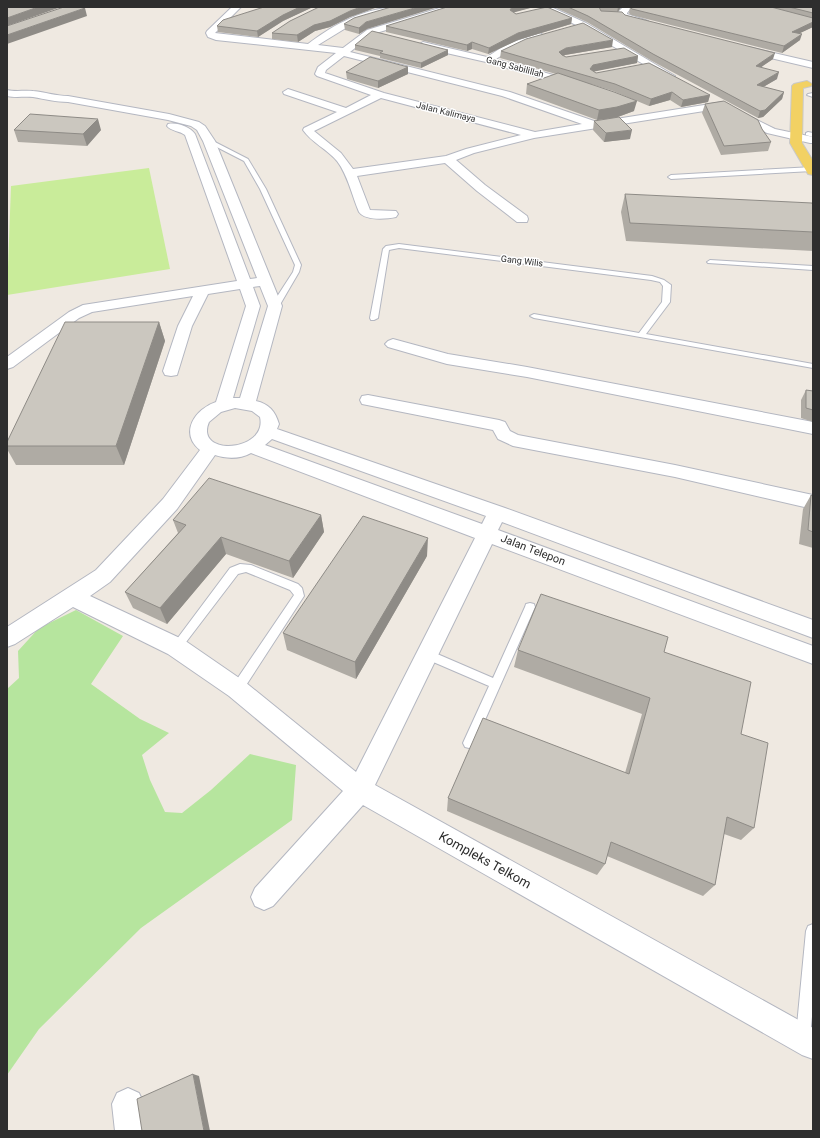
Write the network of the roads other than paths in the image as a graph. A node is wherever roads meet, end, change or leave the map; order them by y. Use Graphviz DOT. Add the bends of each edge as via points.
graph roads {
  1 [pos="236,7"];
  2 [pos="396,7"];
  3 [pos="450,7"];
  4 [pos="546,8"];
  5 [pos="534,11"];
  6 [pos="625,11"];
  7 [pos="583,25"];
  8 [pos="654,25"];
  9 [pos="568,29"];
  10 [pos="370,32"];
  11 [pos="546,35"];
  12 [pos="268,36"];
  13 [pos="384,36"];
  14 [pos="259,42"];
  15 [pos="414,43"];
  16 [pos="311,46"];
  17 [pos="742,48"];
  18 [pos="624,50"];
  19 [pos="612,51"];
  20 [pos="344,52"];
  21 [pos="488,60"];
  22 [pos="649,65"];
  23 [pos="813,66"];
  24 [pos="637,68"];
  25 [pos="676,79"];
  26 [pos="14,84"];
  27 [pos="587,88"];
  28 [pos="288,92"];
  29 [pos="7,93"];
  30 [pos="32,94"];
  31 [pos="810,94"];
  32 [pos="380,95"];
  33 [pos="710,98"];
  34 [pos="723,105"];
  35 [pos="643,109"];
  36 [pos="346,111"];
  37 [pos="139,115"];
  38 [pos="656,115"];
  39 [pos="598,126"];
  40 [pos="535,135"];
  41 [pos="795,137"];
  42 [pos="811,137"];
  43 [pos="209,141"];
  44 [pos="194,143"];
  45 [pos="448,159"];
  46 [pos="812,170"];
  47 [pos="350,173"];
  48 [pos="672,177"];
  49 [pos="392,214"];
  50 [pos="522,219"];
  51 [pos="710,262"];
  52 [pos="813,268"];
  53 [pos="265,281"];
  54 [pos="244,284"];
  55 [pos="202,292"];
  56 [pos="253,306"];
  57 [pos="275,306"];
  58 [pos="534,316"];
  59 [pos="374,318"];
  60 [pos="641,335"];
  61 [pos="393,344"];
  62 [pos="7,364"];
  63 [pos="813,366"];
  64 [pos="171,371"];
  65 [pos="368,400"];
  66 [pos="247,403"];
  67 [pos="224,405"];
  68 [pos="813,428"];
  69 [pos="269,432"];
  70 [pos="252,447"];
  71 [pos="211,448"];
  72 [pos="813,502"];
  73 [pos="498,513"];
  74 [pos="486,533"];
  75 [pos="72,597"];
  76 [pos="530,607"];
  77 [pos="813,629"];
  78 [pos="7,638"];
  79 [pos="176,647"];
  80 [pos="428,655"];
  81 [pos="813,655"];
  82 [pos="496,684"];
  83 [pos="237,689"];
  84 [pos="469,743"];
  85 [pos="360,790"];
  86 [pos="264,897"];
  87 [pos="813,931"];
  88 [pos="808,1041"];
  1 -- 14 [label="street" via="210,33 211,35"];
  2 -- 16 [label="street" via="345,23"];
  3 -- 10 [label="street, Jalan Kalimaya"];
  4 -- 5 [label="street"];
  4 -- 7 [label="street"];
  6 -- 8 [label="street"];
  7 -- 9 [label="street"];
  7 -- 18 [label="street"];
  10 -- 13 [label="street"];
  10 -- 20 [label="street, Jalan Kalimaya"];
  11 -- 21 [label="street" via="510,46"];
  12 -- 14 [label="street"];
  14 -- 16 [label="street"];
  15 -- 21 [label="street, Gang Sabilillah"];
  16 -- 20 [label="street"];
  17 -- 23 [label="street"];
  18 -- 19 [label="street"];
  18 -- 22 [label="street"];
  20 -- 32 [label="street, Jalan Kalimaya" via="321,69 320,74"];
  20 -- 39 [label="street" via="506,94"];
  21 -- 27 [label="street, Gang Sabilillah"];
  22 -- 24 [label="street"];
  22 -- 25 [label="street"];
  23 -- 31 [label="main road"];
  26 -- 30 [label="street" via="29,88"];
  28 -- 36 [label="street"];
  29 -- 30 [label="street"];
  30 -- 37 [label="street" via="55,100 63,105"];
  31 -- 41 [label="main road" via="798,86"];
  32 -- 36 [label="street"];
  32 -- 40 [label="street, Jalan Kalimaya"];
  33 -- 34 [label="street"];
  34 -- 38 [label="street, Jalan Kalimaya"];
  34 -- 41 [label="street" via="771,131"];
  35 -- 38 [label="street"];
  36 -- 47 [label="street" via="308,130 340,157"];
  37 -- 43 [label="street" via="195,124 201,128"];
  37 -- 44 [label="street" via="185,130"];
  38 -- 39 [label="street, Jalan Kalimaya"];
  39 -- 40 [label="street, Jalan Kalimaya"];
  40 -- 45 [label="street"];
  41 -- 42 [label="street"];
  41 -- 46 [label="main road" via="800,152"];
  43 -- 44 [label="street"];
  43 -- 53 [label="street"];
  43 -- 57 [label="lane" via="246,160 263,189 298,265"];
  44 -- 54 [label="street"];
  45 -- 47 [label="street"];
  45 -- 50 [label="street"];
  46 -- 48 [label="lane"];
  47 -- 49 [label="street" via="366,214"];
  51 -- 52 [label="lane"];
  53 -- 54 [label="street"];
  53 -- 57 [label="street"];
  54 -- 55 [label="street"];
  54 -- 56 [label="street"];
  55 -- 62 [label="street" via="88,308 80,311"];
  55 -- 64 [label="street" via="185,326"];
  56 -- 57 [label="street"];
  56 -- 67 [label="street"];
  57 -- 66 [label="street"];
  58 -- 60 [label="lane"];
  59 -- 60 [label="lane, Gang Wilis" via="386,249 399,246 662,281 667,285 666,302"];
  60 -- 63 [label="lane"];
  61 -- 68 [label="street" via="447,359 527,372"];
  65 -- 72 [label="street" via="500,426 504,436 513,440"];
  66 -- 67 [label="street"];
  66 -- 69 [label="street" via="268,413 271,422"];
  67 -- 71 [label="street" via="212,410 198,425 197,434 202,442"];
  69 -- 70 [label="street"];
  69 -- 73 [label="street, Jalan Telepon"];
  70 -- 71 [label="street" via="231,452"];
  70 -- 74 [label="street, Jalan Telepon"];
  71 -- 75 [label="street" via="170,504 115,564 97,581"];
  73 -- 74 [label="street"];
  73 -- 77 [label="street, Jalan Telepon"];
  74 -- 80 [label="street"];
  74 -- 81 [label="street, Jalan Telepon"];
  75 -- 78 [label="street"];
  75 -- 79 [label="street, Kompleks Telkom"];
  76 -- 82 [label="lane"];
  79 -- 83 [label="street, Kompleks Telkom"];
  79 -- 83 [label="lane" via="234,571 247,568 294,587 300,596"];
  80 -- 82 [label="lane"];
  80 -- 85 [label="street"];
  82 -- 84 [label="lane"];
  83 -- 85 [label="street, Kompleks Telkom"];
  85 -- 86 [label="street"];
  85 -- 88 [label="street, Kompleks Telkom"];
  87 -- 88 [label="lane"];
}
